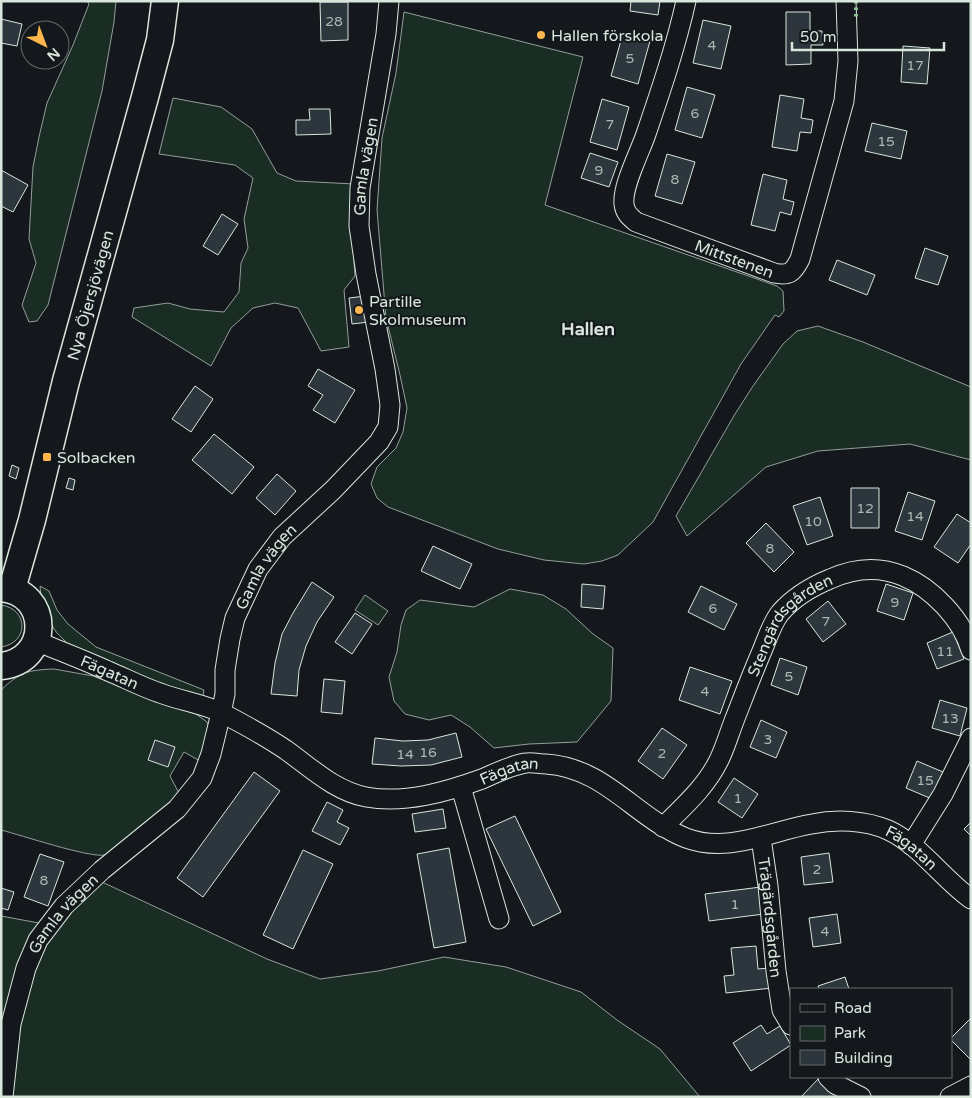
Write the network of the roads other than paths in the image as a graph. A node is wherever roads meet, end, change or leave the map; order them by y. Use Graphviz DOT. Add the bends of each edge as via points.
graph roads {
  1 [pos="166,1"];
  2 [pos="389,1"];
  3 [pos="686,1"];
  4 [pos="846,1"];
  5 [pos="7,588"];
  6 [pos="36,641"];
  7 [pos="971,650"];
  8 [pos="1,666"];
  9 [pos="221,712"];
  10 [pos="971,738"];
  11 [pos="461,787"];
  12 [pos="663,827"];
  13 [pos="760,838"];
  14 [pos="911,845"];
  15 [pos="971,899"];
  16 [pos="499,919"];
  17 [pos="790,1024"];
  18 [pos="829,1078"];
  19 [pos="971,1086"];
  20 [pos="3,1097"];
  21 [pos="861,1097"];
  22 [pos="950,1097"];
  1 -- 5 [label="street, Nya Öjersjövägen" via="160,40 66,381 32,520"];
  2 -- 9 [label="street, Gamla vägen" via="360,188 359,226 385,369 390,405 388,426 379,442 282,537 258,569 235,618"];
  3 -- 4 [label="street, Mittstenen" via="679,35 625,191 627,214 636,222 782,274 791,273 800,259 844,101 848,61"];
  5 -- 6 [label="street, Nya Öjersjövägen" via="25,597 36,611 39,629"];
  6 -- 8 [label="street" via="26,656 16,663"];
  6 -- 9 [label="street, Fägatan" via="158,693"];
  7 -- 12 [label="street, Stengärdsgården" via="954,619 938,599 914,580 892,571 866,569 843,573 816,585 780,614 749,680 718,761 704,785"];
  9 -- 11 [label="street, Fägatan" via="284,748 325,780 365,797 420,797"];
  9 -- 20 [label="street, Gamla vägen" via="211,754 196,786 177,809 102,870 64,906 38,940 26,968 11,1024"];
  10 -- 14 [label="street" via="947,788"];
  11 -- 12 [label="street, Fägatan" via="526,763 564,765 597,778"];
  11 -- 16 [label="street"];
  12 -- 13 [label="street, Fägatan" via="688,839 720,844"];
  13 -- 14 [label="street, Fägatan" via="811,824 857,822 891,831"];
  13 -- 17 [label="street, Trägärdsgården" via="782,1010"];
  14 -- 15 [label="street, Fägatan"];
  18 -- 21 [label="street"];
  19 -- 22 [label="street"];
}
